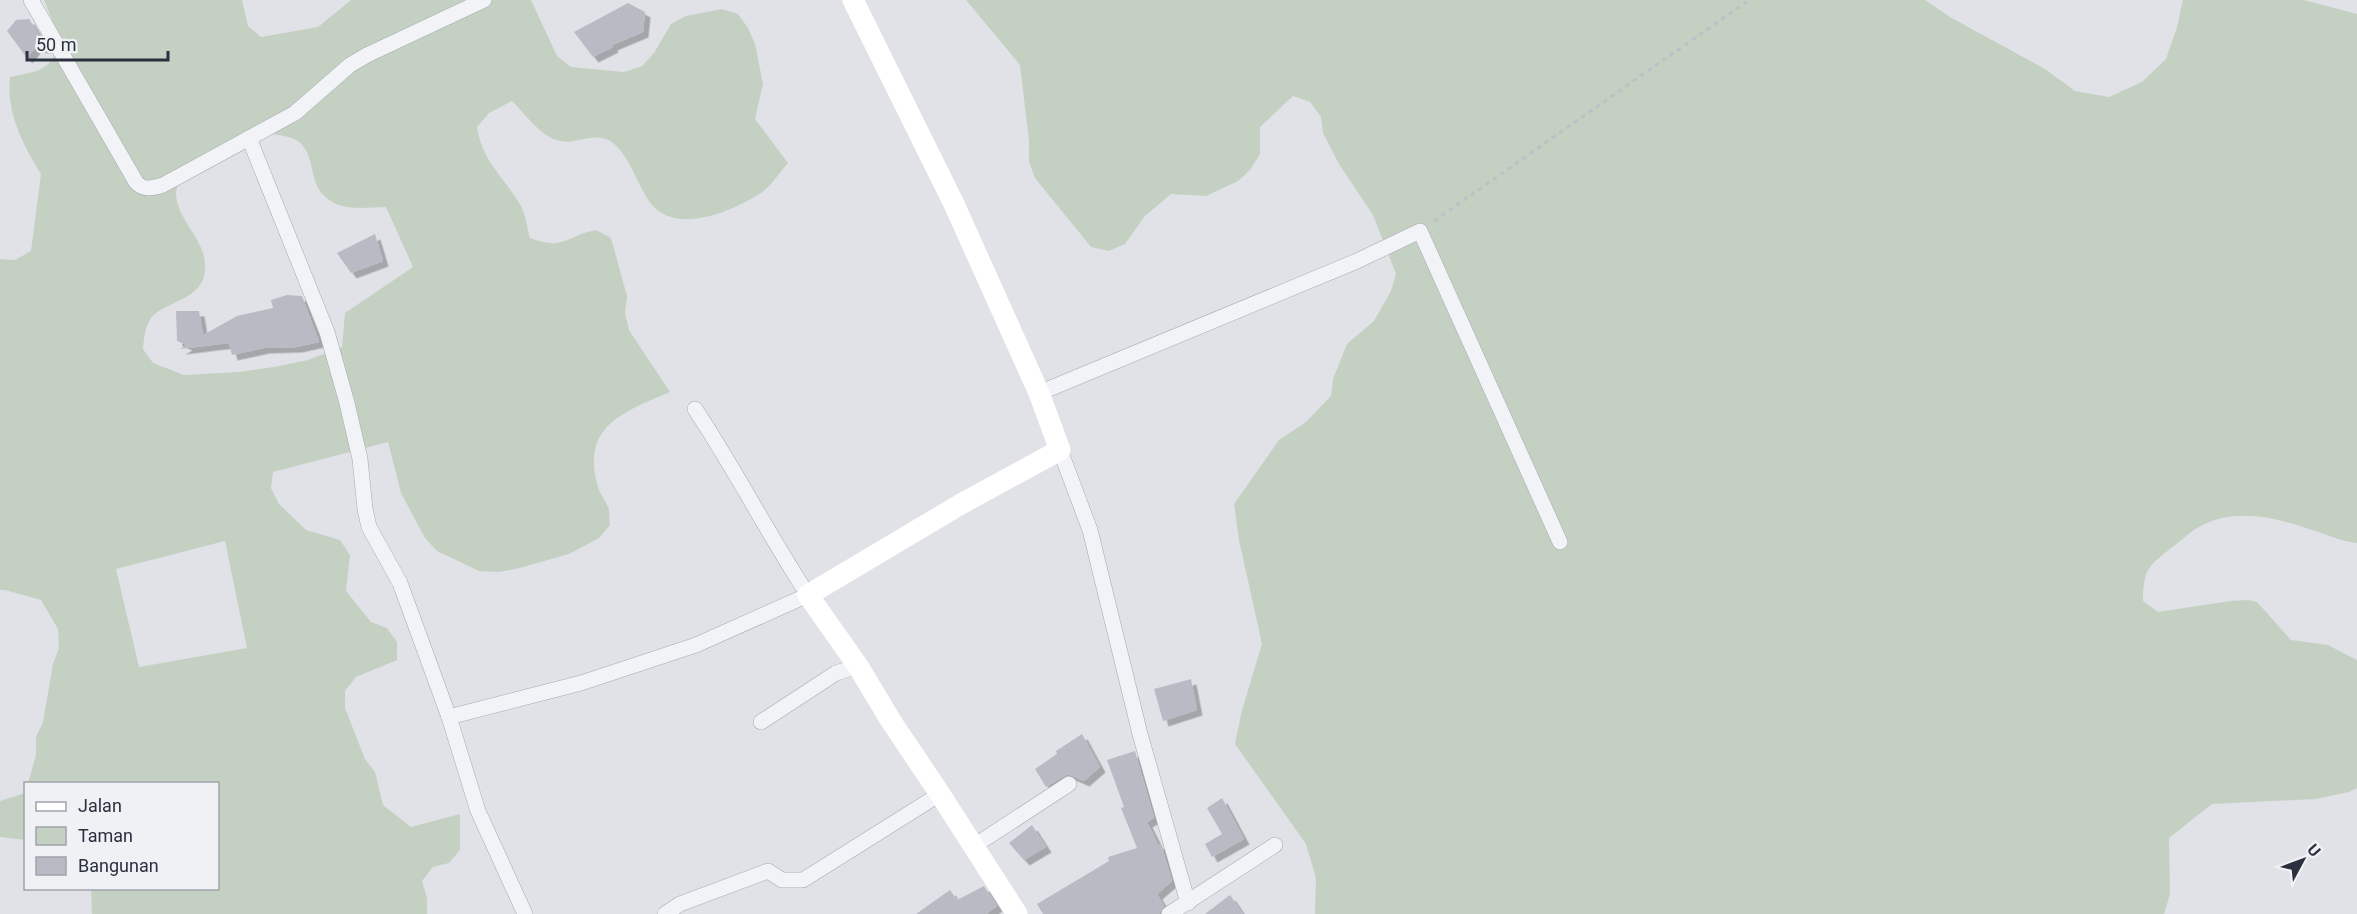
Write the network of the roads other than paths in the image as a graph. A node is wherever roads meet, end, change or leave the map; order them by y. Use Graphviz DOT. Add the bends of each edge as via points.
graph roads {
  1 [pos="31,0"];
  2 [pos="484,0"];
  3 [pos="853,0"];
  4 [pos="249,138"];
  5 [pos="1040,393"];
  6 [pos="695,409"];
  7 [pos="1060,450"];
  8 [pos="1560,542"];
  9 [pos="808,595"];
  10 [pos="858,666"];
  11 [pos="449,717"];
  12 [pos="760,722"];
  13 [pos="1069,784"];
  14 [pos="940,794"];
  15 [pos="1275,845"];
  16 [pos="974,846"];
  17 [pos="1188,903"];
  18 [pos="525,914"];
  19 [pos="665,914"];
  20 [pos="1017,914"];
  21 [pos="1169,914"];
  1 -- 4 [label="street" via="140,186 163,185"];
  2 -- 4 [label="street" via="359,60 295,113"];
  3 -- 5 [label="street" via="954,204"];
  4 -- 11 [label="street" via="327,332 360,459 369,527 400,583"];
  5 -- 7 [label="street"];
  5 -- 8 [label="street" via="1420,231"];
  6 -- 9 [label="street"];
  7 -- 9 [label="street"];
  7 -- 17 [label="street" via="1090,530 1140,734"];
  9 -- 10 [label="street"];
  9 -- 11 [label="street" via="696,645 581,683"];
  10 -- 12 [label="street" via="836,673"];
  10 -- 14 [label="street"];
  11 -- 18 [label="street" via="478,811"];
  13 -- 16 [label="street"];
  14 -- 16 [label="street"];
  14 -- 19 [label="street" via="803,880 782,880 768,871 680,904"];
  15 -- 17 [label="street"];
  16 -- 20 [label="street"];
  17 -- 21 [label="street"];
}
